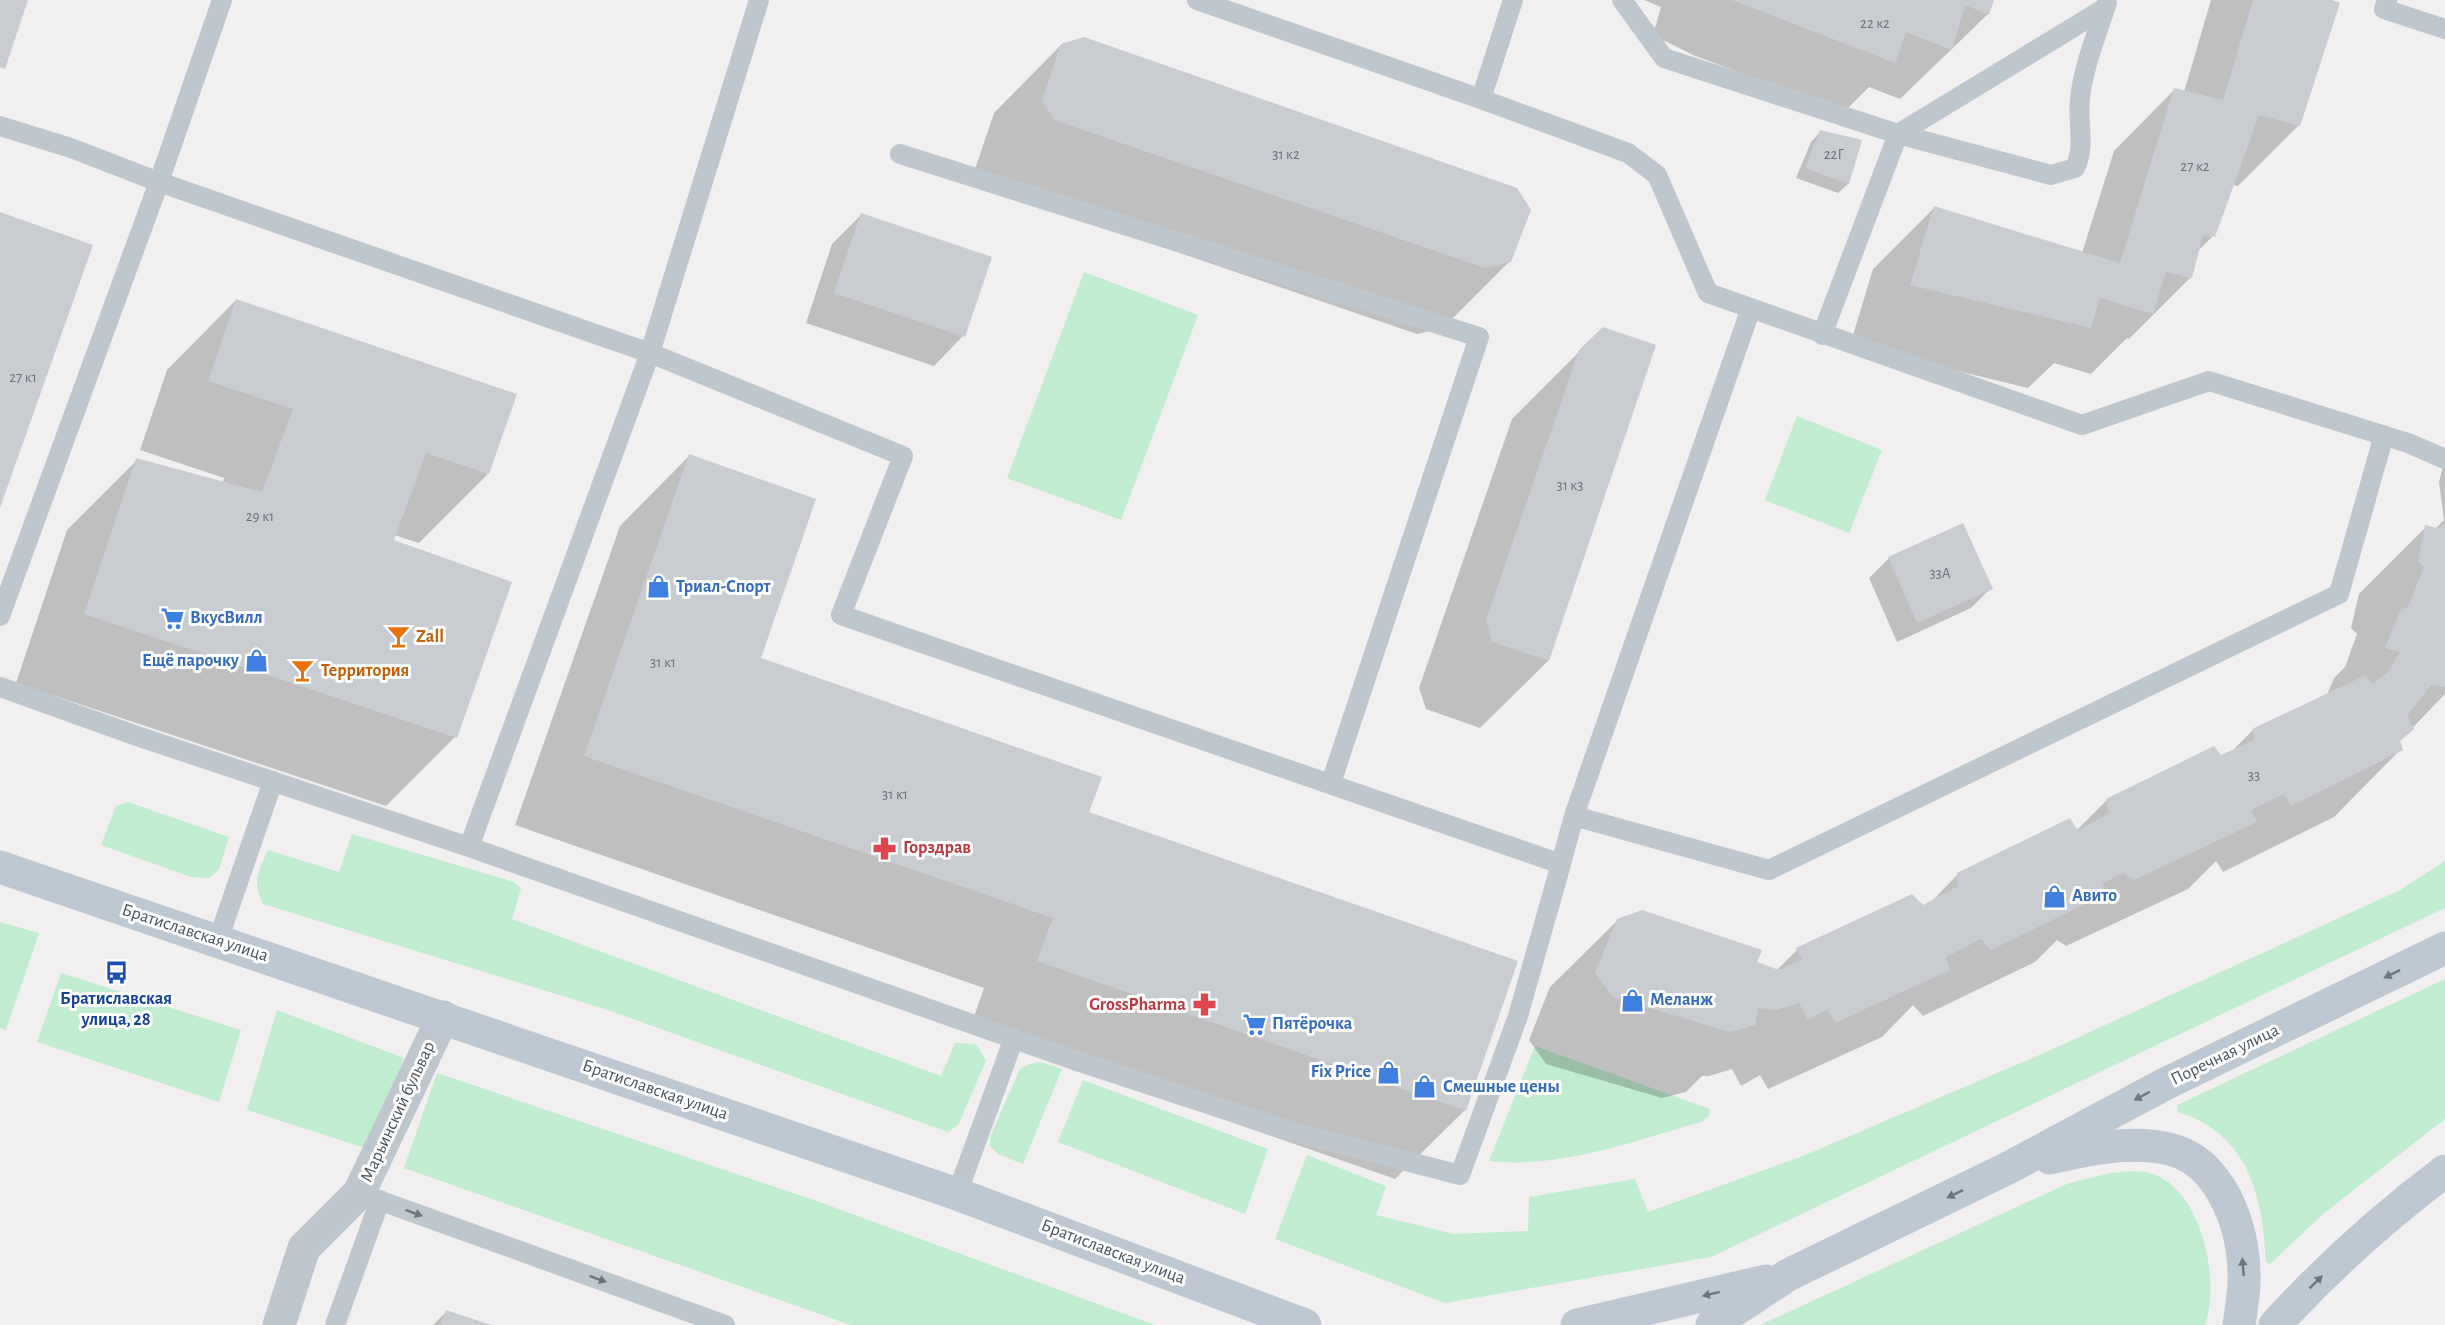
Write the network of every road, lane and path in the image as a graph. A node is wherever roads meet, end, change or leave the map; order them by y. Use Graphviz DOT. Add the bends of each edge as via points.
graph roads {
  1 [pos="222,0"];
  2 [pos="759,0"];
  3 [pos="1197,0"];
  4 [pos="1514,0"];
  5 [pos="1622,0"];
  6 [pos="2387,0"];
  7 [pos="2107,4"];
  8 [pos="2445,29"];
  9 [pos="1480,99"];
  10 [pos="0,126"];
  11 [pos="1898,134"];
  12 [pos="900,154"];
  13 [pos="159,182"];
  14 [pos="1751,308"];
  15 [pos="1822,335"];
  16 [pos="650,353"];
  17 [pos="2384,435"];
  18 [pos="2445,459"];
  19 [pos="0,616"];
  20 [pos="0,687"];
  21 [pos="273,782"];
  22 [pos="1331,783"];
  23 [pos="1574,816"];
  24 [pos="469,847"];
  25 [pos="1561,864"];
  26 [pos="0,867"];
  27 [pos="218,940"];
  28 [pos="2445,948"];
  29 [pos="443,1017"];
  30 [pos="1014,1038"];
  31 [pos="2008,1168"];
  32 [pos="2445,1170"];
  33 [pos="957,1194"];
  34 [pos="370,1196"];
  35 [pos="1788,1275"];
  36 [pos="279,1325"];
  37 [pos="335,1325"];
  38 [pos="725,1325"];
  39 [pos="1305,1325"];
  40 [pos="1577,1325"];
  41 [pos="1712,1325"];
  42 [pos="2239,1325"];
  43 [pos="2275,1325"];
  1 -- 13 [label="lane"];
  2 -- 16 [label="lane"];
  3 -- 9 [label="lane"];
  4 -- 9 [label="lane"];
  5 -- 11 [label="lane" via="1664,58"];
  6 -- 8 [label="lane" via="2384,9"];
  7 -- 11 [label="lane"];
  7 -- 11 [label="lane" via="2079,100 2081,155 2075,168 2051,175"];
  9 -- 14 [label="lane" via="1628,153 1657,175 1708,293"];
  10 -- 13 [label="lane"];
  11 -- 15 [label="lane"];
  12 -- 22 [label="lane" via="1479,337"];
  13 -- 16 [label="lane"];
  13 -- 19 [label="lane"];
  14 -- 15 [label="lane"];
  14 -- 23 [label="lane"];
  15 -- 17 [label="lane" via="2082,425 2209,381"];
  16 -- 22 [label="lane" via="903,456 842,615"];
  16 -- 24 [label="lane"];
  17 -- 18 [label="lane"];
  17 -- 23 [label="lane" via="2339,594 1769,870"];
  20 -- 21 [label="lane"];
  21 -- 24 [label="lane"];
  21 -- 27 [label="lane"];
  22 -- 25 [label="lane"];
  23 -- 25 [label="lane"];
  24 -- 30 [label="lane"];
  25 -- 30 [label="lane" via="1518,1016 1460,1176 1290,1131"];
  26 -- 27 [label="main road, Братиславская улица"];
  27 -- 29 [label="main road, Братиславская улица"];
  28 -- 31 [label="main road, Поречная улица, one-way" via="2165,1083"];
  29 -- 33 [label="main road, Братиславская улица"];
  29 -- 34 [label="street, Марьинский бульвар"];
  30 -- 33 [label="lane"];
  31 -- 35 [label="main road, Поречная улица, one-way"];
  42 -- 31 [label="main road, Поречная улица, one-way" via="2244,1275 2241,1242 2224,1195 2211,1176 2190,1159 2170,1149 2103,1146"];
  43 -- 32 [label="main road, one-way" via="2340,1257"];
  33 -- 39 [label="main road, Братиславская улица"];
  34 -- 36 [label="street, Марьинский бульвар" via="304,1248"];
  34 -- 37 [label="lane"];
  34 -- 38 [label="lane, one-way"];
  35 -- 40 [label="main road, one-way"];
  35 -- 41 [label="main road, Поречная улица"];
}
